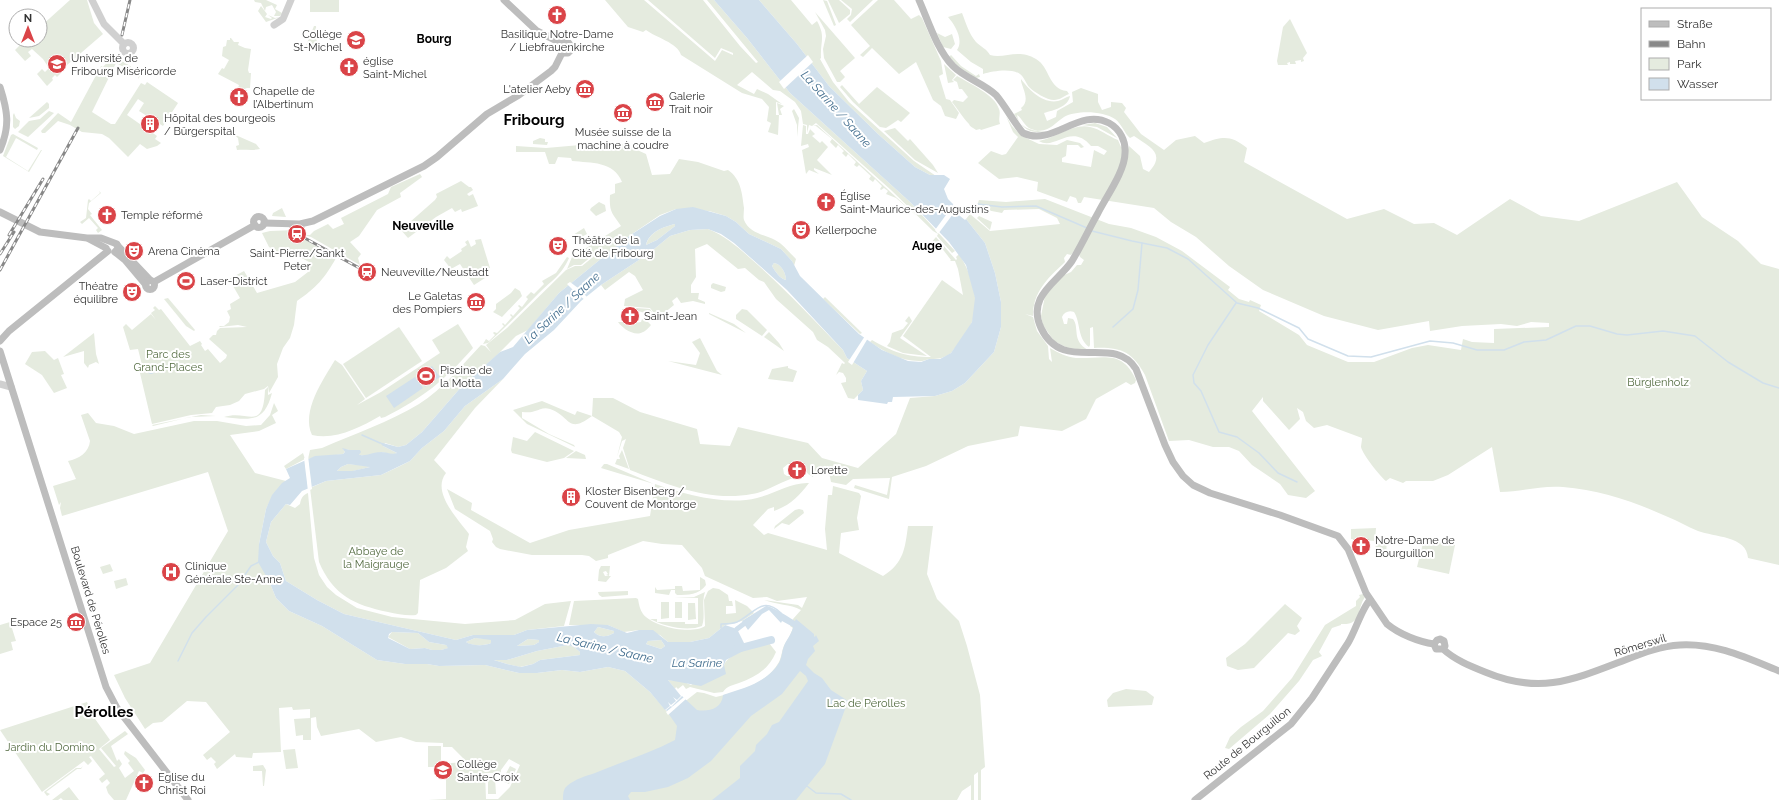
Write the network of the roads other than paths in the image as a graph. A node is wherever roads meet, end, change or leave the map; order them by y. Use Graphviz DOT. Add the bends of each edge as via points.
graph roads {
  1 [pos="92,0"];
  2 [pos="291,0"];
  3 [pos="504,0"];
  4 [pos="919,0"];
  5 [pos="274,25"];
  6 [pos="560,43"];
  7 [pos="124,44"];
  8 [pos="562,53"];
  9 [pos="0,87"];
  10 [pos="0,150"];
  11 [pos="0,212"];
  12 [pos="112,248"];
  13 [pos="0,341"];
  14 [pos="0,351"];
  15 [pos="3,370"];
  16 [pos="0,384"];
  17 [pos="12,386"];
  18 [pos="1370,600"];
  19 [pos="1779,671"];
  20 [pos="188,800"];
  21 [pos="1195,800"];
  1 -- 7 [label="street" via="104,24"];
  2 -- 5 [label="street" via="282,19"];
  3 -- 6 [label="main road" via="537,31"];
  4 -- 18 [label="main road" via="947,58 961,72 994,94 1019,128 1029,136 1047,134 1078,121 1094,118 1116,127 1123,138 1125,147 1121,170 1076,254 1046,289 1040,301 1038,320 1045,336 1057,347 1067,351 1115,353 1126,357 1136,369 1173,462 1182,476 1210,493 1336,534 1348,549"];
  6 -- 8 [label="main road"];
  6 -- 8 [label="main road" via="567,41 571,46 568,53"];
  8 -- 12 [label="main road" via="555,67 519,95 487,114 424,166 321,218 306,223 277,224 264,223 263,218 257,217 255,225 150,282"];
  9 -- 10 [label="main road" via="8,121"];
  11 -- 12 [label="main road" via="40,232 101,238"];
  12 -- 13 [label="main road"];
  14 -- 15 [label="main road, Boulevard de Pérolles"];
  15 -- 17 [label="main road, Boulevard de Pérolles"];
  16 -- 17 [label="street"];
  17 -- 20 [label="main road, Boulevard de Pérolles" via="108,691 124,717"];
  18 -- 19 [label="main road, Römerswil" via="1392,628 1422,642 1434,644 1442,639 1445,643 1443,649 1455,659 1501,679 1519,683 1556,683 1654,649 1681,645 1717,648 1742,655"];
  18 -- 21 [label="main road, Route de Bourguillon" via="1351,638 1302,712 1291,724"];
}
